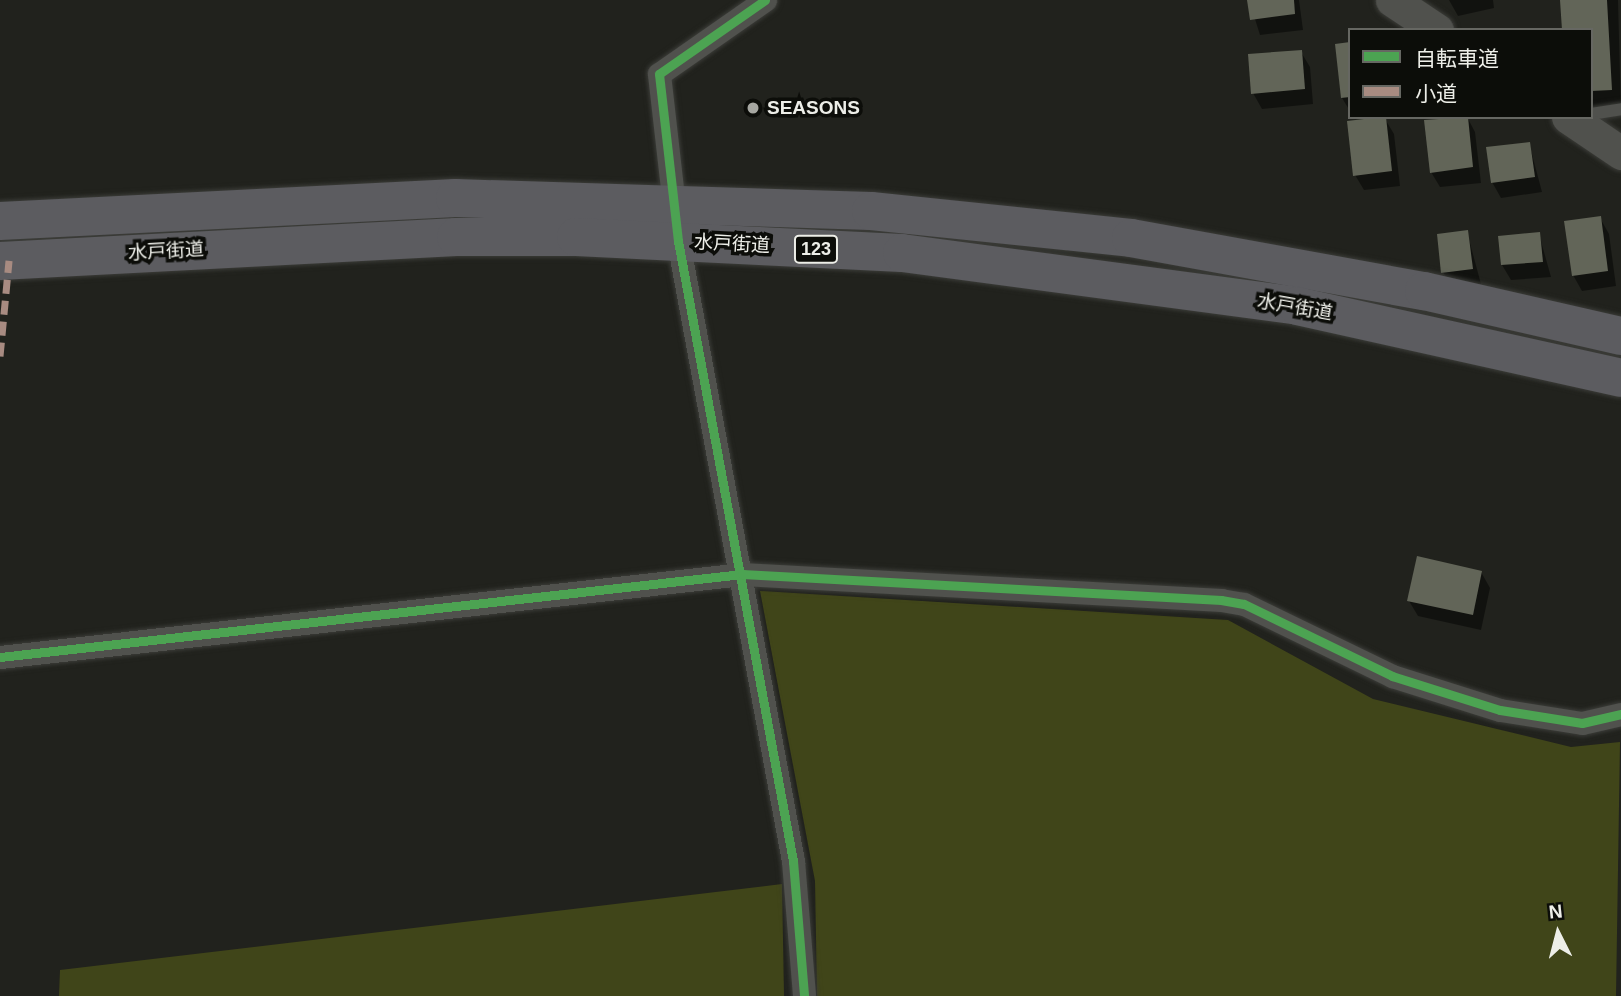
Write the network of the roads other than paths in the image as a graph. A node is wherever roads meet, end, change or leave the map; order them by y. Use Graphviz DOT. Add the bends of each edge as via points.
graph roads {
  1 [pos="765,0"];
  2 [pos="1392,0"];
  3 [pos="1434,28"];
  4 [pos="1621,109"];
  5 [pos="1593,114"];
  6 [pos="1578,119"];
  7 [pos="1621,153"];
  8 [pos="672,201"];
  9 [pos="0,221"];
  10 [pos="678,241"];
  11 [pos="0,261"];
  12 [pos="1621,336"];
  13 [pos="1621,378"];
  14 [pos="742,574"];
  15 [pos="0,657"];
  16 [pos="1621,715"];
  17 [pos="804,996"];
  1 -- 8 [label="street" via="659,74"];
  2 -- 3 [label="street"];
  4 -- 5 [label="lane"];
  6 -- 7 [label="street"];
  8 -- 9 [label="highway, 水戸街道 / 123" via="455,198"];
  8 -- 10 [label="street"];
  8 -- 12 [label="highway, 水戸街道 / 123" via="871,211 1131,238 1424,291"];
  10 -- 11 [label="highway, 水戸街道 / 123" via="456,237"];
  10 -- 13 [label="highway, 水戸街道 / 123" via="902,253 1124,279 1297,306"];
  10 -- 14 [label="street"];
  14 -- 15 [label="street"];
  14 -- 16 [label="street" via="1221,600 1244,604 1392,676 1500,710 1582,723"];
  14 -- 17 [label="street" via="793,860"];
}
